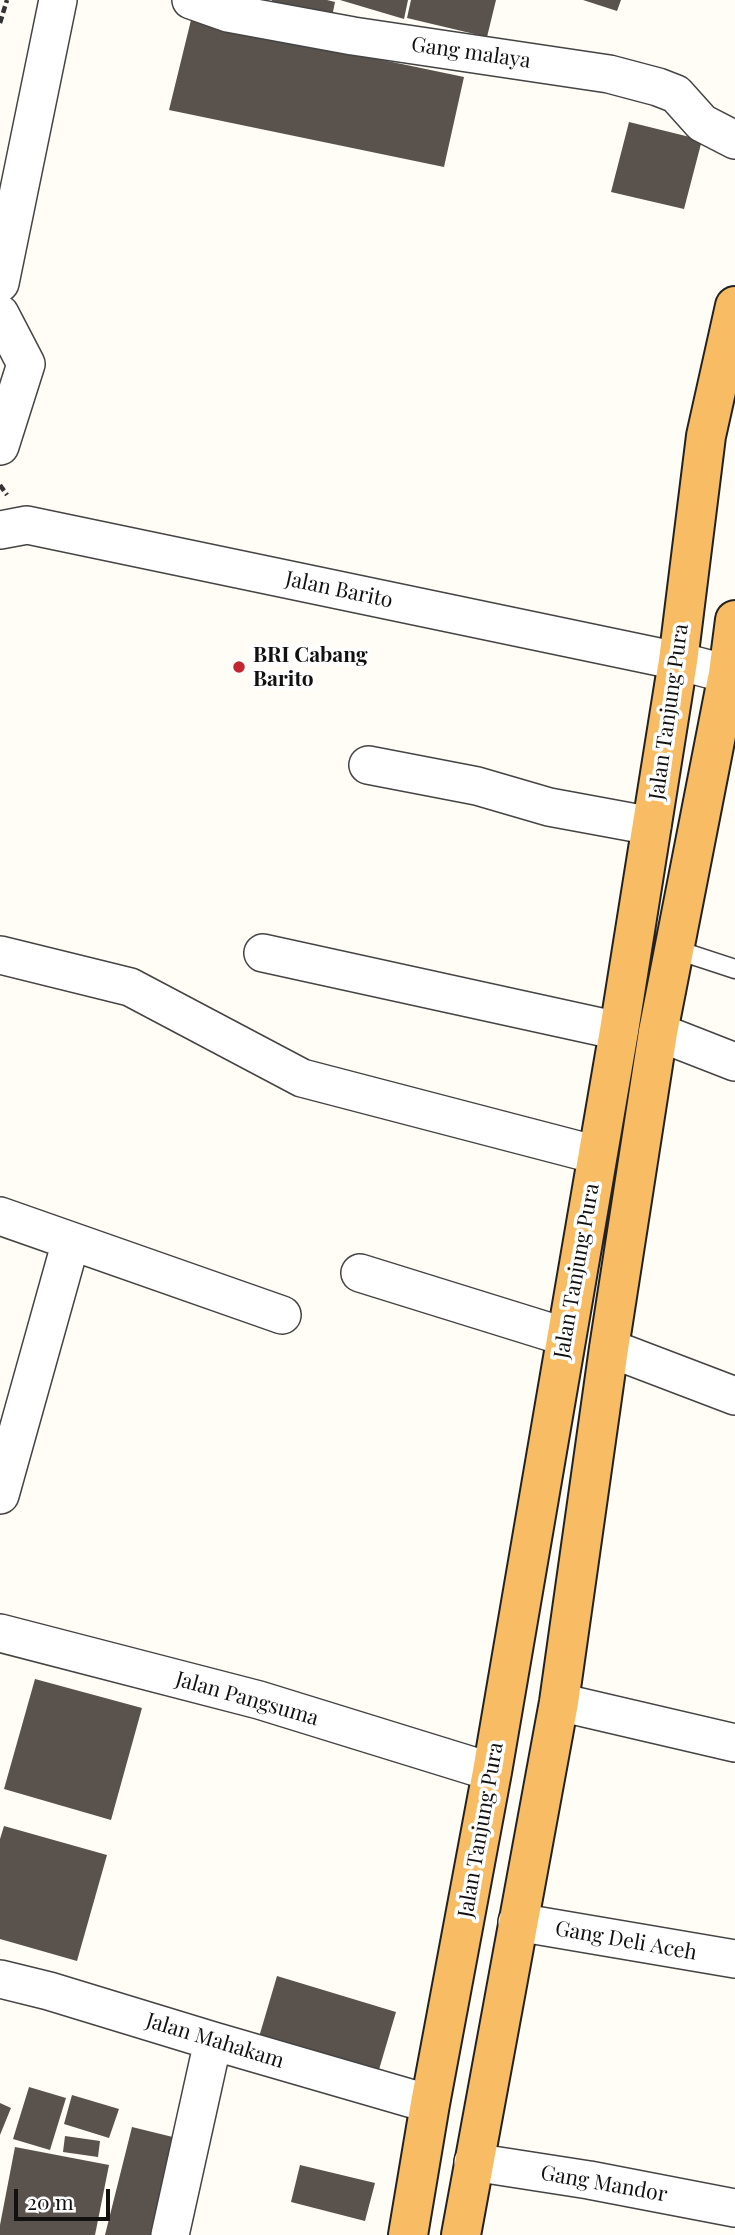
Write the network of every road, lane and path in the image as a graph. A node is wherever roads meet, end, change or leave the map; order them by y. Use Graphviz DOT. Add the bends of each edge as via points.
graph roads {
  1 [pos="6,0"];
  2 [pos="58,0"];
  3 [pos="191,0"];
  4 [pos="0,23"];
  5 [pos="735,140"];
  6 [pos="0,283"];
  7 [pos="735,306"];
  8 [pos="0,314"];
  9 [pos="0,446"];
  10 [pos="0,530"];
  11 [pos="735,620"];
  12 [pos="677,661"];
  13 [pos="732,675"];
  14 [pos="368,765"];
  15 [pos="652,826"];
  16 [pos="674,949"];
  17 [pos="263,953"];
  18 [pos="0,955"];
  19 [pos="735,969"];
  20 [pos="618,1031"];
  21 [pos="658,1032"];
  22 [pos="735,1062"];
  23 [pos="604,1118"];
  24 [pos="643,1124"];
  25 [pos="597,1155"];
  26 [pos="0,1216"];
  27 [pos="71,1241"];
  28 [pos="360,1273"];
  29 [pos="282,1315"];
  30 [pos="566,1337"];
  31 [pos="608,1348"];
  32 [pos="735,1396"];
  33 [pos="0,1495"];
  34 [pos="0,1633"];
  35 [pos="559,1702"];
  36 [pos="735,1743"];
  37 [pos="492,1772"];
  38 [pos="517,1922"];
  39 [pos="735,1959"];
  40 [pos="0,1979"];
  41 [pos="213,2041"];
  42 [pos="430,2104"];
  43 [pos="473,2162"];
  44 [pos="735,2208"];
  45 [pos="170,2235"];
  46 [pos="408,2235"];
  47 [pos="461,2235"];
  1 -- 4 [label="path"];
  2 -- 6 [label="street"];
  3 -- 5 [label="street, Gang malaya" via="228,13 353,36 609,74 676,94 702,123"];
  7 -- 12 [label="highway, Jalan Tanjung Pura" via="706,436"];
  8 -- 9 [label="street" via="26,363"];
  10 -- 12 [label="street, Jalan Barito" via="27,525"];
  11 -- 13 [label="highway, Jalan Tanjung Pura"];
  12 -- 13 [label="street, Jalan Barito"];
  12 -- 15 [label="highway, Jalan Tanjung Pura"];
  13 -- 16 [label="highway, Jalan Tanjung Pura"];
  14 -- 15 [label="street"];
  15 -- 20 [label="highway, Jalan Tanjung Pura"];
  16 -- 19 [label="lane"];
  16 -- 21 [label="highway, Jalan Tanjung Pura"];
  17 -- 20 [label="street"];
  18 -- 25 [label="street" via="130,988 302,1078"];
  20 -- 23 [label="highway, Jalan Tanjung Pura"];
  21 -- 22 [label="street"];
  21 -- 24 [label="highway, Jalan Tanjung Pura"];
  23 -- 24 [label="highway"];
  23 -- 25 [label="highway, Jalan Tanjung Pura"];
  24 -- 31 [label="highway, Jalan Tanjung Pura"];
  25 -- 30 [label="highway, Jalan Tanjung Pura"];
  26 -- 27 [label="street"];
  27 -- 29 [label="street"];
  27 -- 33 [label="street"];
  28 -- 30 [label="street"];
  30 -- 37 [label="highway, Jalan Tanjung Pura"];
  31 -- 32 [label="street"];
  31 -- 35 [label="highway, Jalan Tanjung Pura"];
  34 -- 37 [label="street, Jalan Pangsuma" via="259,1700"];
  35 -- 36 [label="street"];
  35 -- 38 [label="highway, Jalan Tanjung Pura"];
  37 -- 42 [label="highway, Jalan Tanjung Pura"];
  38 -- 39 [label="street, Gang Deli Aceh"];
  38 -- 43 [label="highway, Jalan Tanjung Pura"];
  40 -- 41 [label="street, Jalan Mahakam"];
  41 -- 42 [label="street, Jalan Mahakam"];
  41 -- 45 [label="street"];
  42 -- 46 [label="highway, Jalan Tanjung Pura"];
  43 -- 44 [label="street, Gang Mandor"];
  43 -- 47 [label="highway, Jalan Tanjung Pura"];
}
